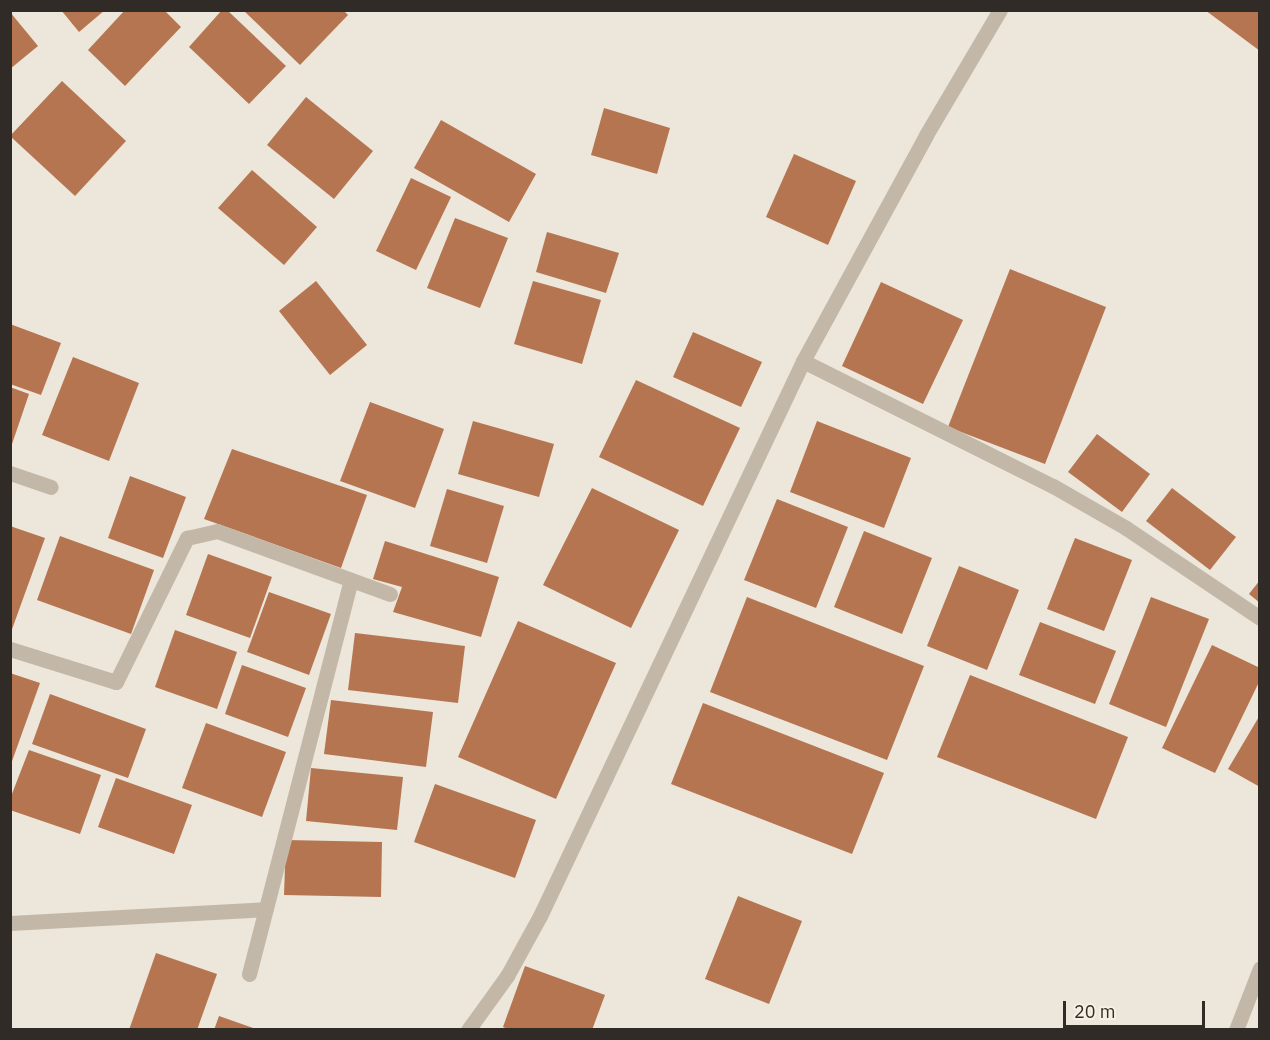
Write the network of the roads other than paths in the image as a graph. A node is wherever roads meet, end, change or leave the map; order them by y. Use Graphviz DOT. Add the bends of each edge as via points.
graph roads {
  1 [pos="1000,10"];
  2 [pos="803,361"];
  3 [pos="10,473"];
  4 [pos="51,487"];
  5 [pos="351,580"];
  6 [pos="390,594"];
  7 [pos="1260,618"];
  8 [pos="10,649"];
  9 [pos="266,909"];
  10 [pos="10,922"];
  11 [pos="1260,968"];
  12 [pos="249,974"];
  13 [pos="468,1029"];
  14 [pos="1236,1029"];
  1 -- 2 [label="street" via="926,135"];
  2 -- 7 [label="street" via="1062,491 1126,528"];
  2 -- 13 [label="street" via="540,916 507,976"];
  3 -- 4 [label="street"];
  5 -- 6 [label="street"];
  5 -- 8 [label="street" via="217,531 187,538 116,682"];
  5 -- 9 [label="street"];
  9 -- 10 [label="street"];
  9 -- 12 [label="street"];
  11 -- 14 [label="street"];
}
